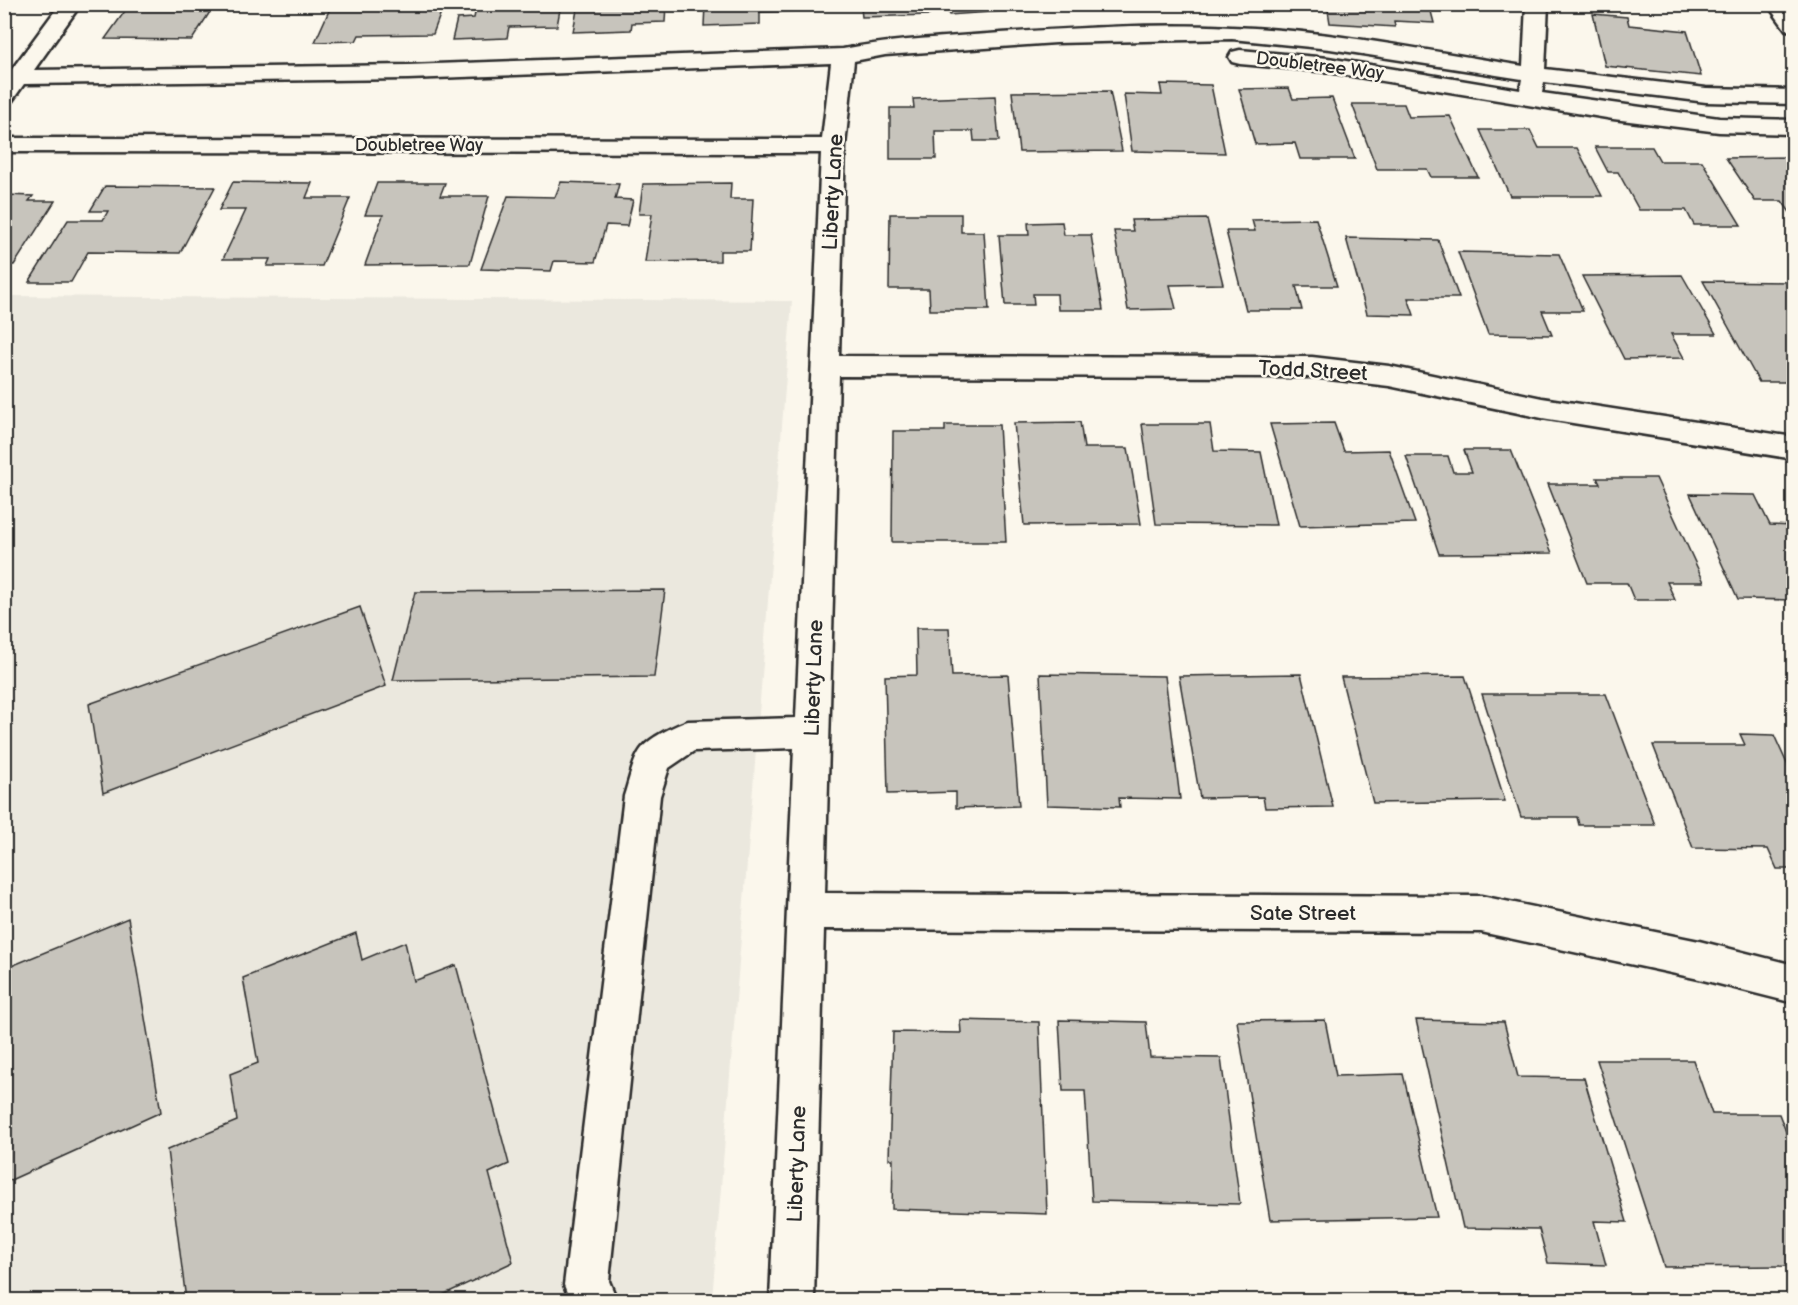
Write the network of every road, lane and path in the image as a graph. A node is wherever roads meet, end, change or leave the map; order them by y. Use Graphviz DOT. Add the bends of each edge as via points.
graph roads {
  1 [pos="71,4"];
  2 [pos="1537,4"];
  3 [pos="1778,4"];
  4 [pos="1794,26"];
  5 [pos="843,56"];
  6 [pos="1223,56"];
  7 [pos="1053,58"];
  8 [pos="1534,74"];
  9 [pos="19,77"];
  10 [pos="4,96"];
  11 [pos="1794,97"];
  12 [pos="1530,98"];
  13 [pos="1794,128"];
  14 [pos="4,145"];
  15 [pos="833,146"];
  16 [pos="825,366"];
  17 [pos="1794,448"];
  18 [pos="812,733"];
  19 [pos="805,911"];
  20 [pos="1794,984"];
  21 [pos="594,1300"];
  22 [pos="792,1300"];
  1 -- 9 [label="street"];
  2 -- 8 [label="street"];
  3 -- 4 [label="street"];
  5 -- 7 [label="street, Doubletree Way" via="889,67"];
  5 -- 8 [label="street, Doubletree Way" via="885,48 1045,37 1232,33 1330,42"];
  5 -- 9 [label="street, Doubletree Way" via="408,72"];
  5 -- 15 [label="street, Liberty Lane"];
  6 -- 12 [label="street, Doubletree Way" via="1328,65"];
  8 -- 11 [label="street, Doubletree Way" via="1706,95"];
  8 -- 12 [label="street"];
  9 -- 10 [label="street"];
  12 -- 13 [label="street, Doubletree Way" via="1719,125"];
  14 -- 15 [label="street, Doubletree Way"];
  15 -- 16 [label="street, Liberty Lane"];
  16 -- 17 [label="street, Todd Street" via="1312,367 1389,376 1542,408"];
  16 -- 18 [label="street, Liberty Lane"];
  18 -- 19 [label="street, Liberty Lane"];
  18 -- 21 [label="street" via="688,736 655,758 642,795 586,1285"];
  19 -- 20 [label="street, Sate Street" via="1481,914"];
  19 -- 22 [label="street, Liberty Lane"];
}
